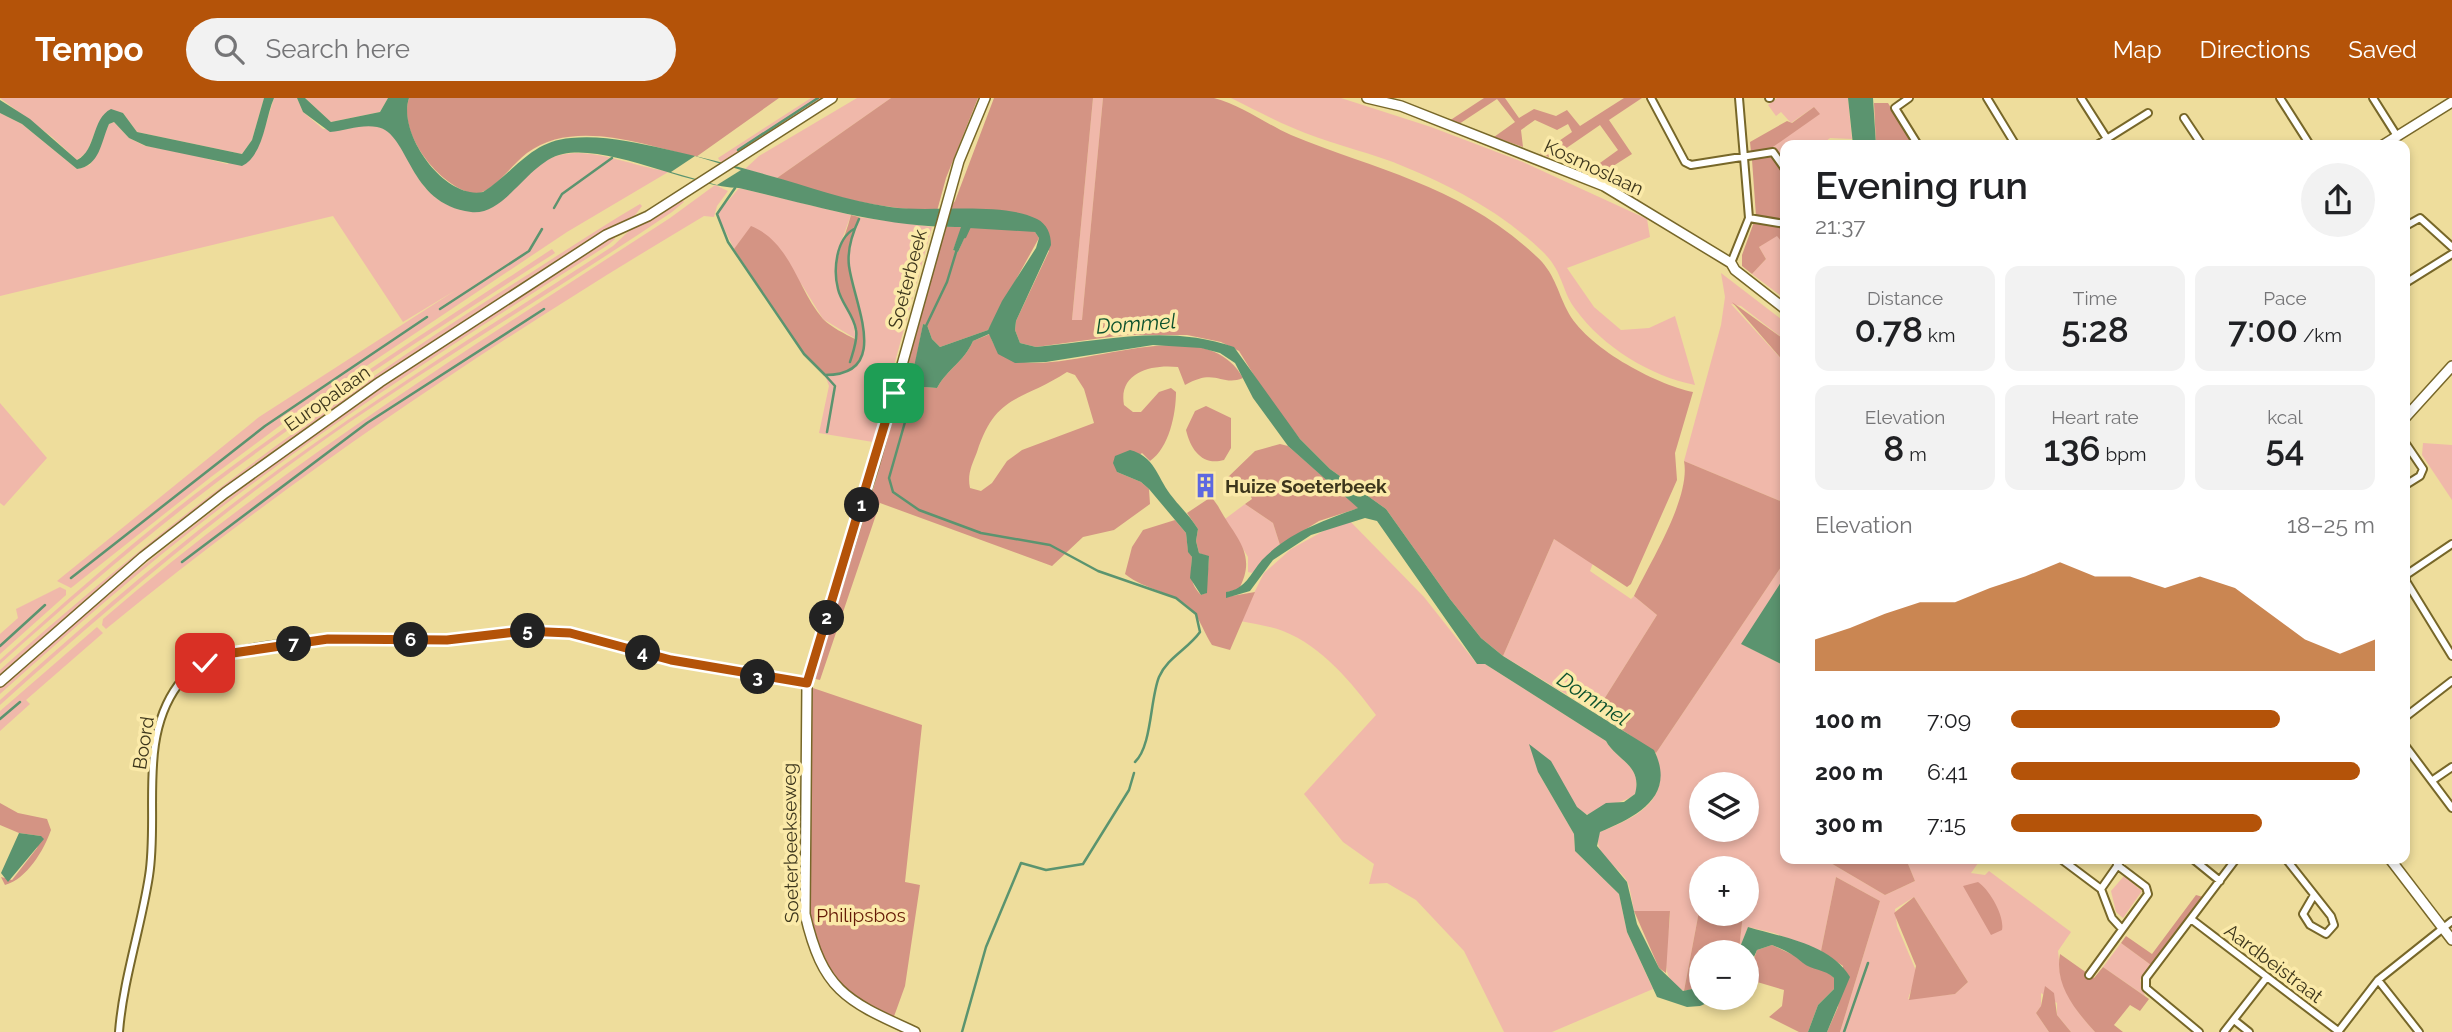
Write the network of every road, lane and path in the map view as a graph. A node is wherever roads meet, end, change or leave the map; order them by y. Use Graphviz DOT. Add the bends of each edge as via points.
graph roads {
  1 [pos="832,98"];
  2 [pos="985,98"];
  3 [pos="1367,98"];
  4 [pos="1651,98"];
  5 [pos="1739,98"];
  6 [pos="1909,98"];
  7 [pos="1987,98"];
  8 [pos="2081,98"];
  9 [pos="2280,98"];
  10 [pos="2373,98"];
  11 [pos="1402,102"];
  12 [pos="2452,104"];
  13 [pos="2148,113"];
  14 [pos="2184,117"];
  15 [pos="2397,136"];
  16 [pos="1915,140"];
  17 [pos="2013,140"];
  18 [pos="2108,140"];
  19 [pos="2112,140"];
  20 [pos="2199,140"];
  21 [pos="2307,140"];
  22 [pos="2391,140"];
  23 [pos="1744,157"];
  24 [pos="1780,162"];
  25 [pos="1749,218"];
  26 [pos="1780,223"];
  27 [pos="2410,224"];
  28 [pos="2452,247"];
  29 [pos="2452,254"];
  30 [pos="1731,263"];
  31 [pos="2410,280"];
  32 [pos="1780,305"];
  33 [pos="2452,366"];
  34 [pos="2410,412"];
  35 [pos="2410,450"];
  36 [pos="2410,482"];
  37 [pos="2452,544"];
  38 [pos="2410,572"];
  39 [pos="2410,588"];
  40 [pos="2452,656"];
  41 [pos="2452,681"];
  42 [pos="0,682"];
  43 [pos="807,683"];
  44 [pos="2410,713"];
  45 [pos="2410,751"];
  46 [pos="2452,767"];
  47 [pos="2433,780"];
  48 [pos="2452,808"];
  49 [pos="2068,864"];
  50 [pos="2119,864"];
  51 [pos="2122,864"];
  52 [pos="2199,864"];
  53 [pos="2232,864"];
  54 [pos="2290,864"];
  55 [pos="2394,864"];
  56 [pos="2220,881"];
  57 [pos="2101,889"];
  58 [pos="2314,895"];
  59 [pos="2191,919"];
  60 [pos="2452,922"];
  61 [pos="2443,928"];
  62 [pos="2122,929"];
  63 [pos="2452,940"];
  64 [pos="2089,975"];
  65 [pos="2267,977"];
  66 [pos="2378,980"];
  67 [pos="2234,1020"];
  68 [pos="119,1032"];
  69 [pos="915,1032"];
  70 [pos="2199,1032"];
  71 [pos="2224,1032"];
  72 [pos="2249,1032"];
  73 [pos="2338,1032"];
  74 [pos="2419,1032"];
  1 -- 42 [label="street, Europalaan" via="648,216 606,235 316,426 143,557"];
  2 -- 43 [label="street, Soeterbeek" via="945,205 874,465"];
  3 -- 11 [label="street, Kosmoslaan"];
  4 -- 23 [label="street" via="1685,162"];
  5 -- 23 [label="street"];
  6 -- 16 [label="street" via="1895,108"];
  7 -- 17 [label="street"];
  8 -- 18 [label="street"];
  9 -- 21 [label="street"];
  10 -- 15 [label="street"];
  11 -- 30 [label="street, Kosmoslaan" via="1604,186"];
  12 -- 15 [label="street"];
  13 -- 19 [label="street"];
  14 -- 20 [label="street"];
  15 -- 22 [label="street"];
  23 -- 24 [label="street" via="1773,152"];
  23 -- 25 [label="street"];
  25 -- 26 [label="street"];
  25 -- 30 [label="street"];
  27 -- 28 [label="street" via="2420,218"];
  29 -- 31 [label="street"];
  30 -- 32 [label="street, Kosmoslaan"];
  33 -- 34 [label="street"];
  35 -- 36 [label="street" via="2423,469"];
  37 -- 38 [label="street"];
  39 -- 40 [label="street"];
  41 -- 44 [label="street"];
  43 -- 68 [label="street, Boord" via="683,662 570,633 524,631 447,640 328,639 226,654 205,663 176,687 159,723 150,873"];
  43 -- 69 [label="street, Soeterbeekseweg" via="805,914 813,950 838,990 869,1012"];
  45 -- 47 [label="street"];
  46 -- 47 [label="street"];
  47 -- 48 [label="street"];
  49 -- 57 [label="street"];
  50 -- 57 [label="street"];
  51 -- 62 [label="street" via="2148,894"];
  52 -- 56 [label="street"];
  53 -- 56 [label="street"];
  54 -- 58 [label="street"];
  55 -- 61 [label="street"];
  56 -- 59 [label="street"];
  57 -- 62 [label="street" via="2112,918"];
  58 -- 58 [label="street" via="2303,914 2310,925 2326,934 2334,925"];
  59 -- 65 [label="street, Aardbeistraat"];
  59 -- 70 [label="street" via="2146,978 2146,988"];
  60 -- 61 [label="street"];
  61 -- 63 [label="street"];
  61 -- 66 [label="street"];
  62 -- 64 [label="street"];
  65 -- 67 [label="street"];
  65 -- 73 [label="street, Aardbeistraat"];
  66 -- 73 [label="street"];
  66 -- 74 [label="street"];
  67 -- 71 [label="street"];
  67 -- 72 [label="street"];
}
